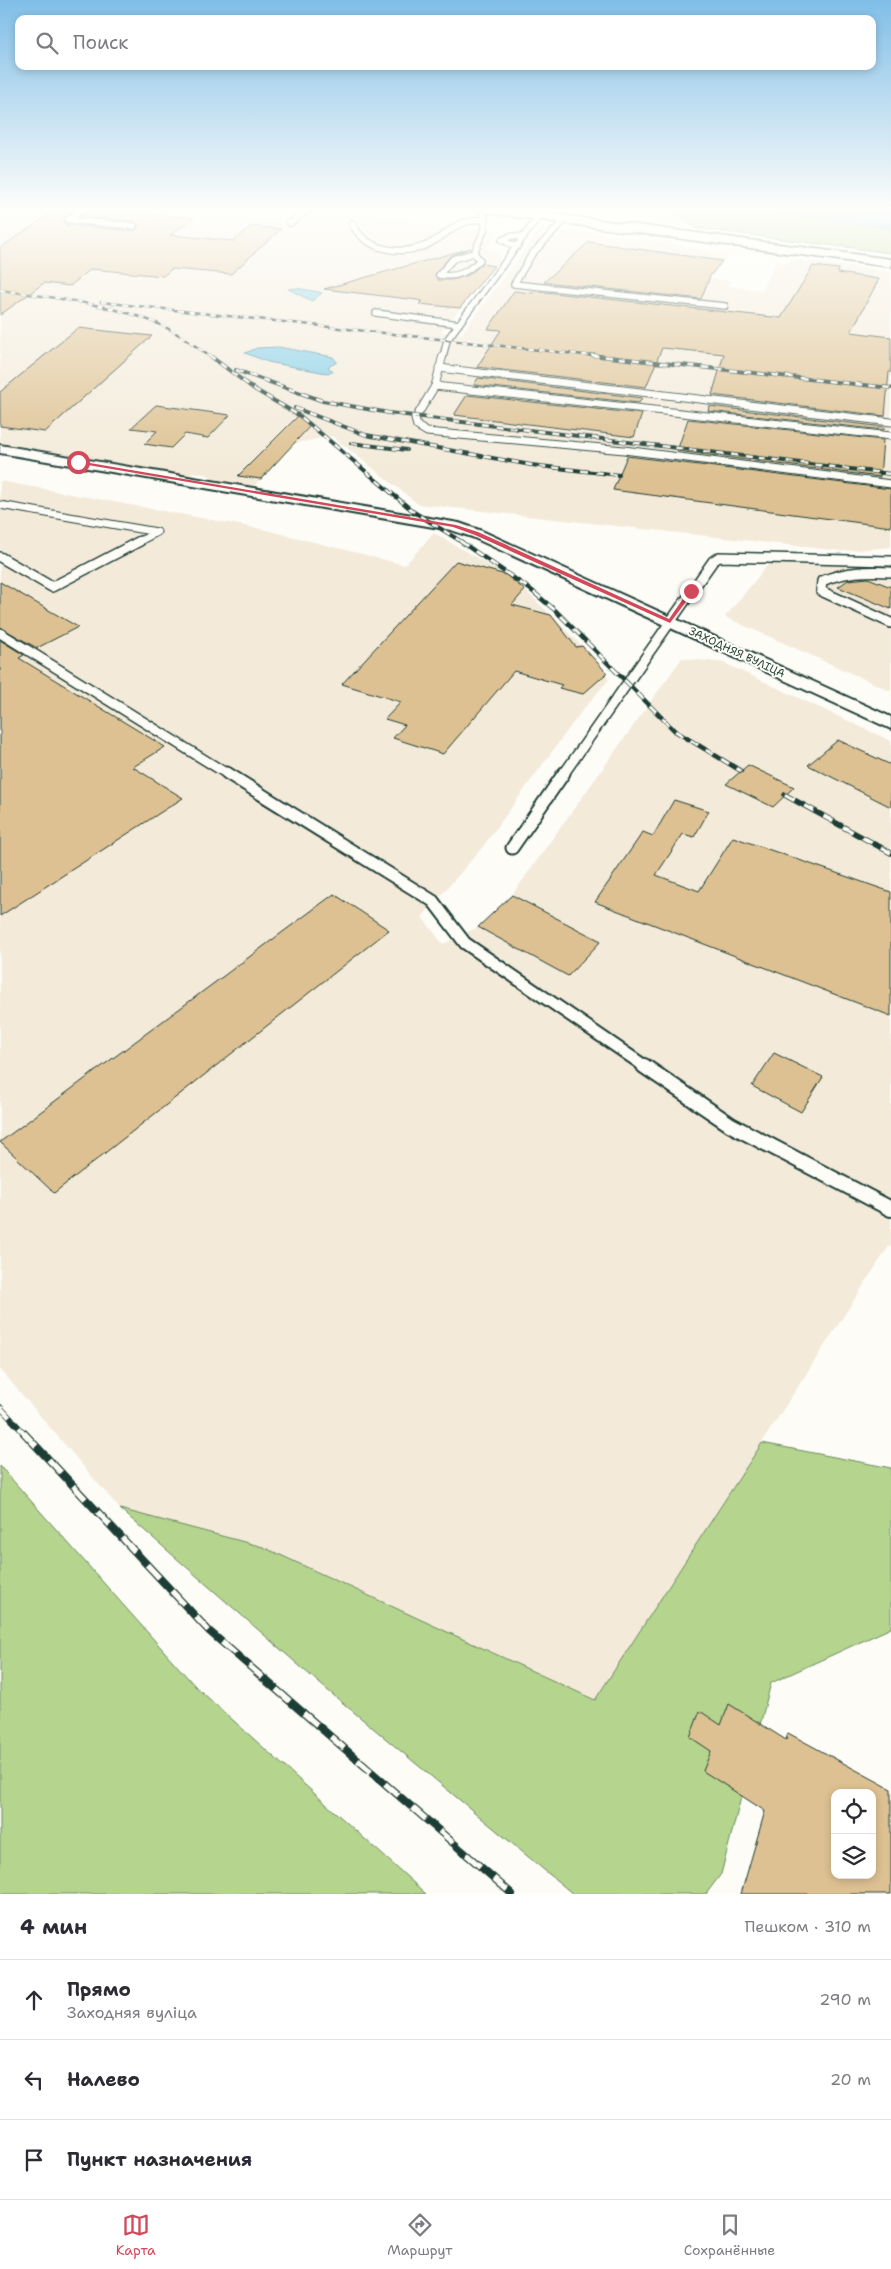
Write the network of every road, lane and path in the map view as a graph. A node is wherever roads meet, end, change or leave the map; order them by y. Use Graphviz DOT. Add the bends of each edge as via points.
graph roads {
  1 [pos="480,296"];
  2 [pos="633,296"];
  3 [pos="725,306"];
  4 [pos="376,313"];
  5 [pos="460,324"];
  6 [pos="438,368"];
  7 [pos="435,386"];
  8 [pos="891,422"];
  9 [pos="891,436"];
  10 [pos="0,449"];
  11 [pos="891,484"];
  12 [pos="0,505"];
  13 [pos="0,557"];
  14 [pos="891,561"];
  15 [pos="891,572"];
  16 [pos="670,621"];
  17 [pos="891,623"];
  18 [pos="0,632"];
  19 [pos="891,724"];
  20 [pos="512,848"];
  21 [pos="891,1209"];
  1 -- 5 [label="lane"];
  2 -- 3 [label="lane"];
  4 -- 5 [label="lane"];
  5 -- 6 [label="lane" via="448,340"];
  6 -- 7 [label="lane"];
  6 -- 8 [label="lane"];
  7 -- 9 [label="lane"];
  7 -- 11 [label="lane" via="415,418 417,426 427,432 624,450"];
  10 -- 16 [label="street, ЗАХОДНЯЯ ВУЛІЦА" via="454,526"];
  12 -- 13 [label="lane" via="157,532 52,587"];
  14 -- 16 [label="lane" via="719,557"];
  15 -- 17 [label="lane" via="851,570 836,573 822,581 821,591"];
  16 -- 19 [label="street, ЗАХОДНЯЯ ВУЛІЦА"];
  16 -- 20 [label="lane"];
  18 -- 21 [label="lane" via="433,901 465,943 731,1124"];
}
